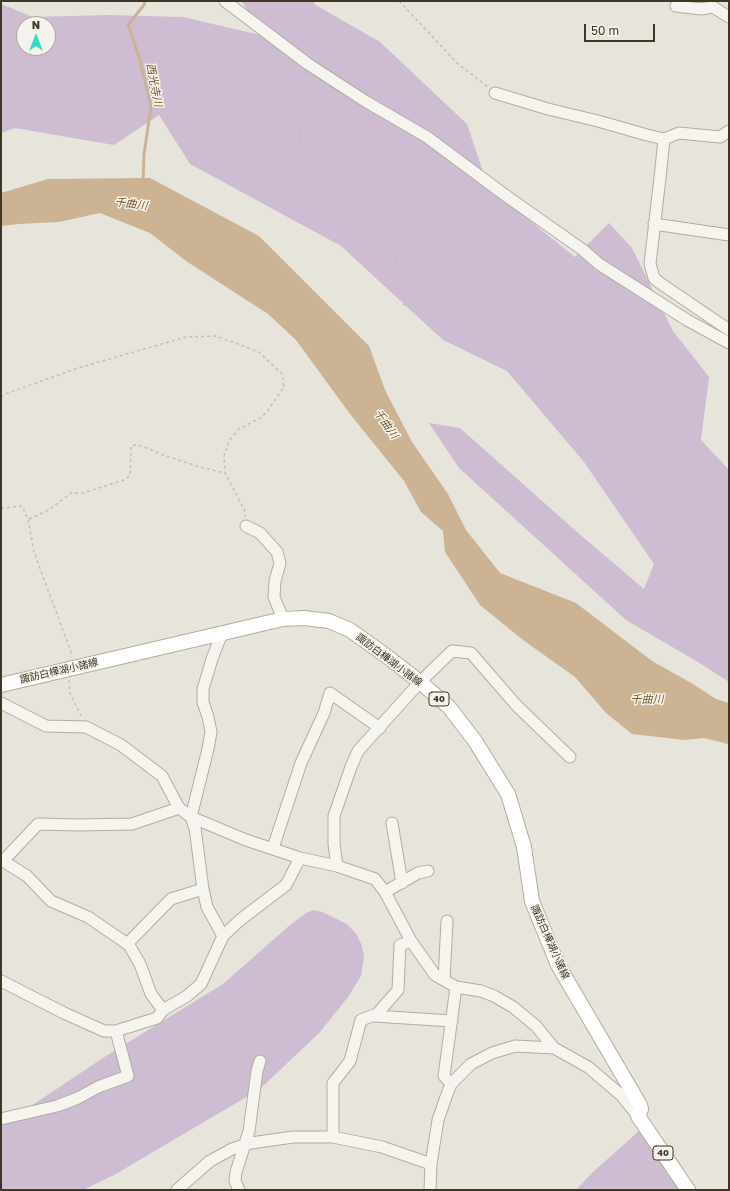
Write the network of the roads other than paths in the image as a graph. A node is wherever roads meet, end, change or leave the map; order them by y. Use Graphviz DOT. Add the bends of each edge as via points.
graph roads {
  1 [pos="225,1"];
  2 [pos="676,6"];
  3 [pos="729,17"];
  4 [pos="495,93"];
  5 [pos="729,131"];
  6 [pos="664,139"];
  7 [pos="654,224"];
  8 [pos="729,235"];
  9 [pos="729,330"];
  10 [pos="729,343"];
  11 [pos="246,526"];
  12 [pos="283,619"];
  13 [pos="222,633"];
  14 [pos="420,682"];
  15 [pos="1,685"];
  16 [pos="1,703"];
  17 [pos="380,728"];
  18 [pos="570,757"];
  19 [pos="179,808"];
  20 [pos="191,818"];
  21 [pos="392,823"];
  22 [pos="273,848"];
  23 [pos="300,858"];
  24 [pos="2,861"];
  25 [pos="337,866"];
  26 [pos="428,871"];
  27 [pos="402,882"];
  28 [pos="203,889"];
  29 [pos="385,892"];
  30 [pos="447,921"];
  31 [pos="223,936"];
  32 [pos="411,941"];
  33 [pos="127,944"];
  34 [pos="444,980"];
  35 [pos="1,981"];
  36 [pos="456,987"];
  37 [pos="163,1010"];
  38 [pos="374,1016"];
  39 [pos="452,1021"];
  40 [pos="116,1031"];
  41 [pos="554,1048"];
  42 [pos="260,1061"];
  43 [pos="451,1084"];
  44 [pos="638,1116"];
  45 [pos="1,1119"];
  46 [pos="333,1137"];
  47 [pos="244,1146"];
  48 [pos="432,1164"];
  49 [pos="177,1190"];
  50 [pos="239,1190"];
  51 [pos="430,1190"];
  52 [pos="688,1190"];
  1 -- 10 [label="street" via="308,64 427,137 599,264 687,320"];
  2 -- 3 [label="street" via="701,9 713,7"];
  4 -- 6 [label="street"];
  5 -- 6 [label="street" via="720,137 679,133"];
  6 -- 7 [label="street"];
  7 -- 8 [label="street"];
  7 -- 9 [label="street" via="650,264 654,278"];
  11 -- 12 [label="street" via="260,533 277,552 280,563 274,597"];
  12 -- 13 [label="main road, 諏訪白樺湖小諸線 / 40"];
  12 -- 14 [label="main road, 諏訪白樺湖小諸線 / 40" via="329,621 350,630"];
  13 -- 15 [label="main road, 諏訪白樺湖小諸線 / 40"];
  13 -- 20 [label="street" via="203,689 203,702 211,732"];
  14 -- 17 [label="street"];
  14 -- 18 [label="street" via="452,651 471,653 517,706"];
  14 -- 44 [label="main road, 諏訪白樺湖小諸線 / 40" via="449,707 475,741 508,794 524,847 532,902 558,965 640,1105"];
  16 -- 19 [label="street" via="46,726 86,727 122,745 162,776"];
  17 -- 22 [label="street" via="330,693 324,713 301,763"];
  17 -- 25 [label="street" via="358,751 334,816"];
  19 -- 20 [label="street"];
  19 -- 24 [label="street" via="132,824 38,824"];
  20 -- 22 [label="street"];
  20 -- 28 [label="street" via="195,828"];
  21 -- 27 [label="street"];
  22 -- 23 [label="street"];
  23 -- 25 [label="street"];
  23 -- 31 [label="street" via="286,885"];
  24 -- 33 [label="street" via="26,876 51,901 88,916"];
  25 -- 29 [label="street" via="375,879"];
  26 -- 27 [label="street" via="418,873"];
  27 -- 29 [label="street"];
  28 -- 31 [label="street" via="208,908"];
  28 -- 33 [label="street" via="171,899"];
  29 -- 32 [label="street"];
  30 -- 34 [label="street"];
  31 -- 37 [label="street" via="201,984"];
  32 -- 34 [label="street" via="435,975"];
  32 -- 38 [label="street" via="400,945 398,990"];
  33 -- 37 [label="street" via="140,964 151,994"];
  34 -- 36 [label="street"];
  35 -- 40 [label="street" via="104,1030"];
  36 -- 39 [label="street"];
  36 -- 41 [label="street" via="494,996 536,1026"];
  37 -- 40 [label="street" via="157,1018"];
  38 -- 39 [label="street"];
  38 -- 46 [label="street" via="361,1020 350,1061 333,1083"];
  39 -- 43 [label="street" via="444,1076"];
  40 -- 45 [label="street" via="128,1076 57,1106"];
  41 -- 43 [label="street" via="515,1046 492,1053 471,1064"];
  41 -- 44 [label="street" via="588,1067 621,1095"];
  42 -- 47 [label="street" via="250,1131"];
  43 -- 48 [label="street" via="438,1120"];
  44 -- 52 [label="main road, 諏訪白樺湖小諸線 / 40"];
  46 -- 47 [label="street" via="294,1137"];
  46 -- 48 [label="street" via="382,1147"];
  47 -- 49 [label="street" via="232,1149 210,1161"];
  47 -- 50 [label="street" via="236,1172 235,1181"];
  48 -- 51 [label="street"];
}
